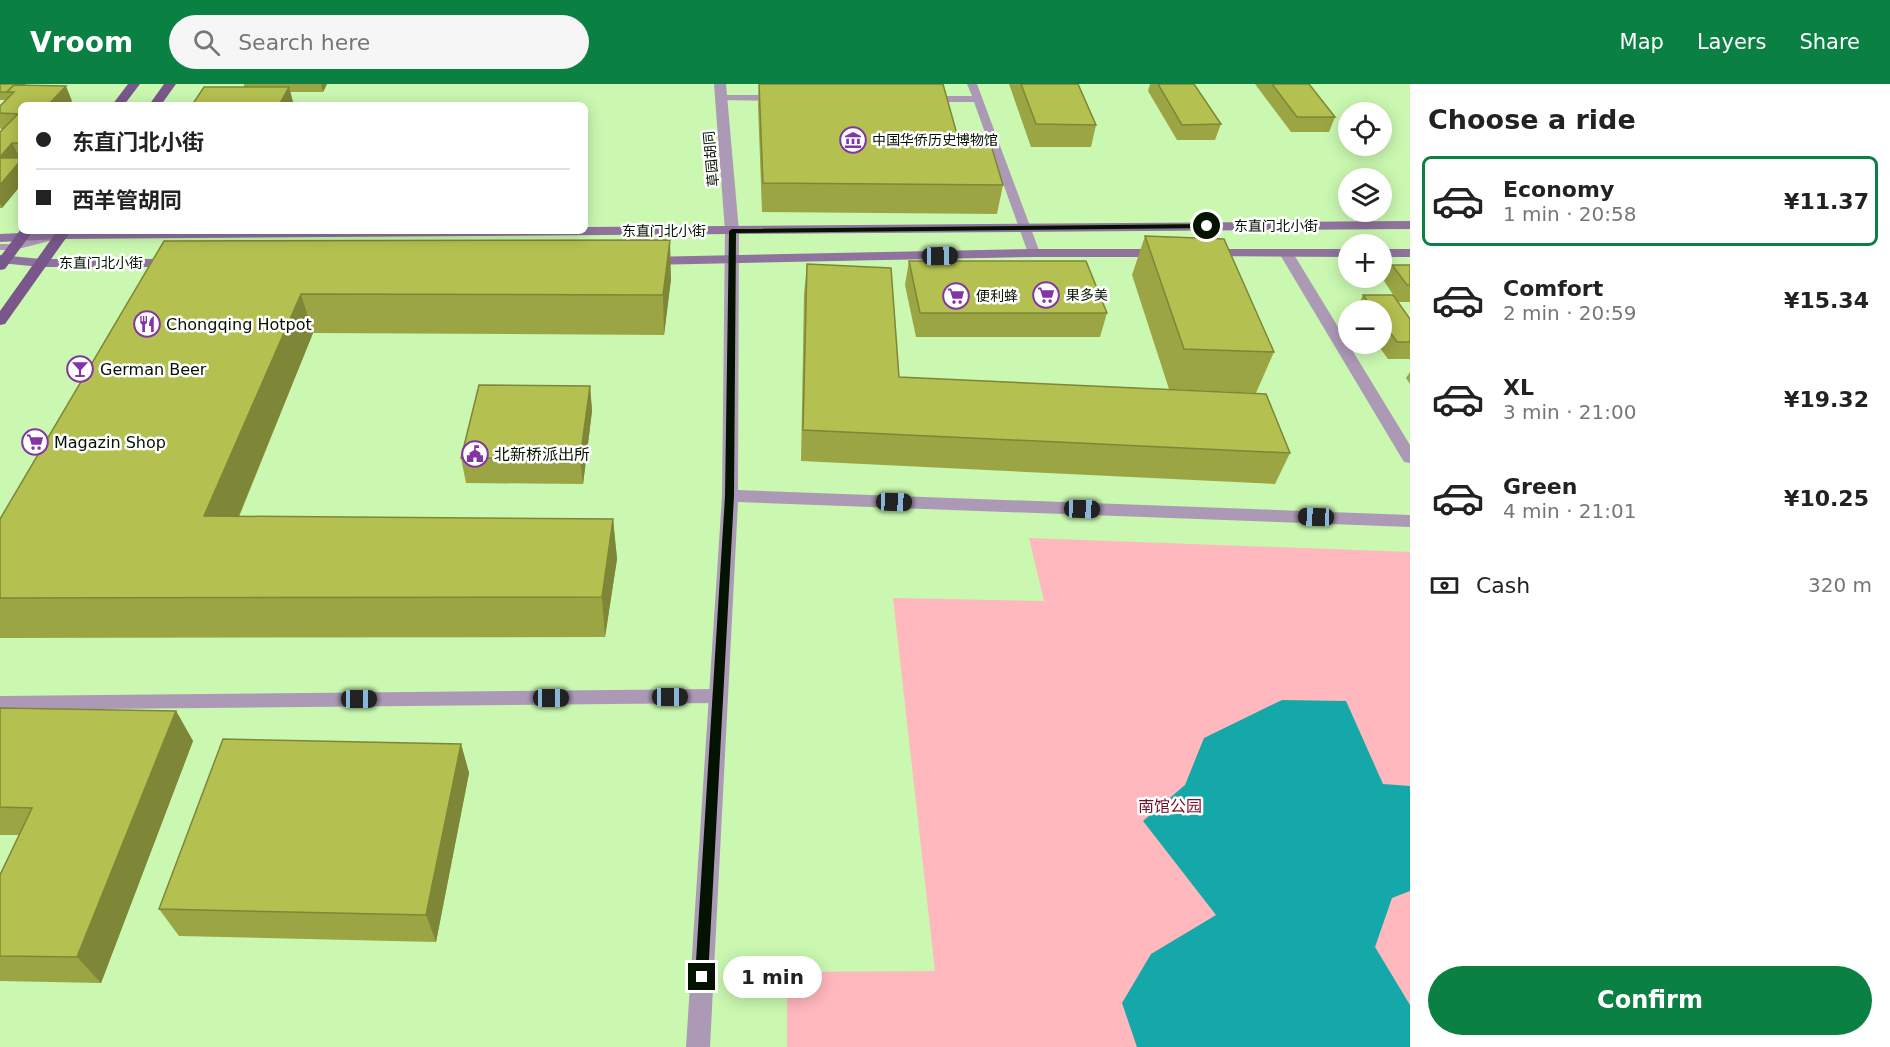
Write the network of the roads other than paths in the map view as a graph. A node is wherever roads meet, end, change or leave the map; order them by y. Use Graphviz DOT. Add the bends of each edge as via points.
graph roads {
  1 [pos="134,84"];
  2 [pos="170,84"];
  3 [pos="720,84"];
  4 [pos="972,84"];
  5 [pos="721,98"];
  6 [pos="791,98"];
  7 [pos="919,99"];
  8 [pos="977,99"];
  9 [pos="120,102"];
  10 [pos="157,102"];
  11 [pos="1410,225"];
  12 [pos="1026,227"];
  13 [pos="588,231"];
  14 [pos="732,231"];
  15 [pos="60,234"];
  16 [pos="62,234"];
  17 [pos="0,238"];
  18 [pos="10,250"];
  19 [pos="1410,252"];
  20 [pos="1034,253"];
  21 [pos="1171,253"];
  22 [pos="1194,253"];
  23 [pos="1286,253"];
  24 [pos="1338,253"];
  25 [pos="1392,253"];
  26 [pos="638,261"];
  27 [pos="731,261"];
  28 [pos="41,263"];
  29 [pos="185,263"];
  30 [pos="0,321"];
  31 [pos="1410,458"];
  32 [pos="730,496"];
  33 [pos="1410,521"];
  34 [pos="718,696"];
  35 [pos="0,703"];
  36 [pos="698,1047"];
  1 -- 9 [label="main road"];
  2 -- 10 [label="main road"];
  3 -- 5 [label="street, 草园胡同"];
  4 -- 8 [label="lane"];
  5 -- 6 [label="lane"];
  5 -- 14 [label="street, 草园胡同"];
  7 -- 8 [label="lane"];
  8 -- 12 [label="lane"];
  11 -- 12 [label="main road, 东直门北小街"];
  12 -- 14 [label="main road, 东直门北小街"];
  12 -- 20 [label="lane"];
  13 -- 14 [label="main road, 东直门北小街"];
  14 -- 27 [label="street, 草园胡同"];
  15 -- 18 [label="main road, 东直门北小街"];
  16 -- 28 [label="main road"];
  17 -- 18 [label="main road"];
  18 -- 28 [label="main road, 东直门北小街"];
  19 -- 25 [label="main road"];
  20 -- 21 [label="main road, 东直门北小街"];
  20 -- 27 [label="main road, 东直门北小街"];
  22 -- 23 [label="main road, 东直门北小街"];
  23 -- 24 [label="main road, 东直门北小街"];
  23 -- 31 [label="street"];
  26 -- 27 [label="main road, 东直门北小街"];
  27 -- 32 [label="street, 草园胡同"];
  28 -- 29 [label="main road, 东直门北小街"];
  28 -- 30 [label="main road"];
  32 -- 33 [label="street"];
  32 -- 34 [label="street, 草园胡同"];
  34 -- 35 [label="lane"];
  34 -- 36 [label="street, 草园胡同"];
}
